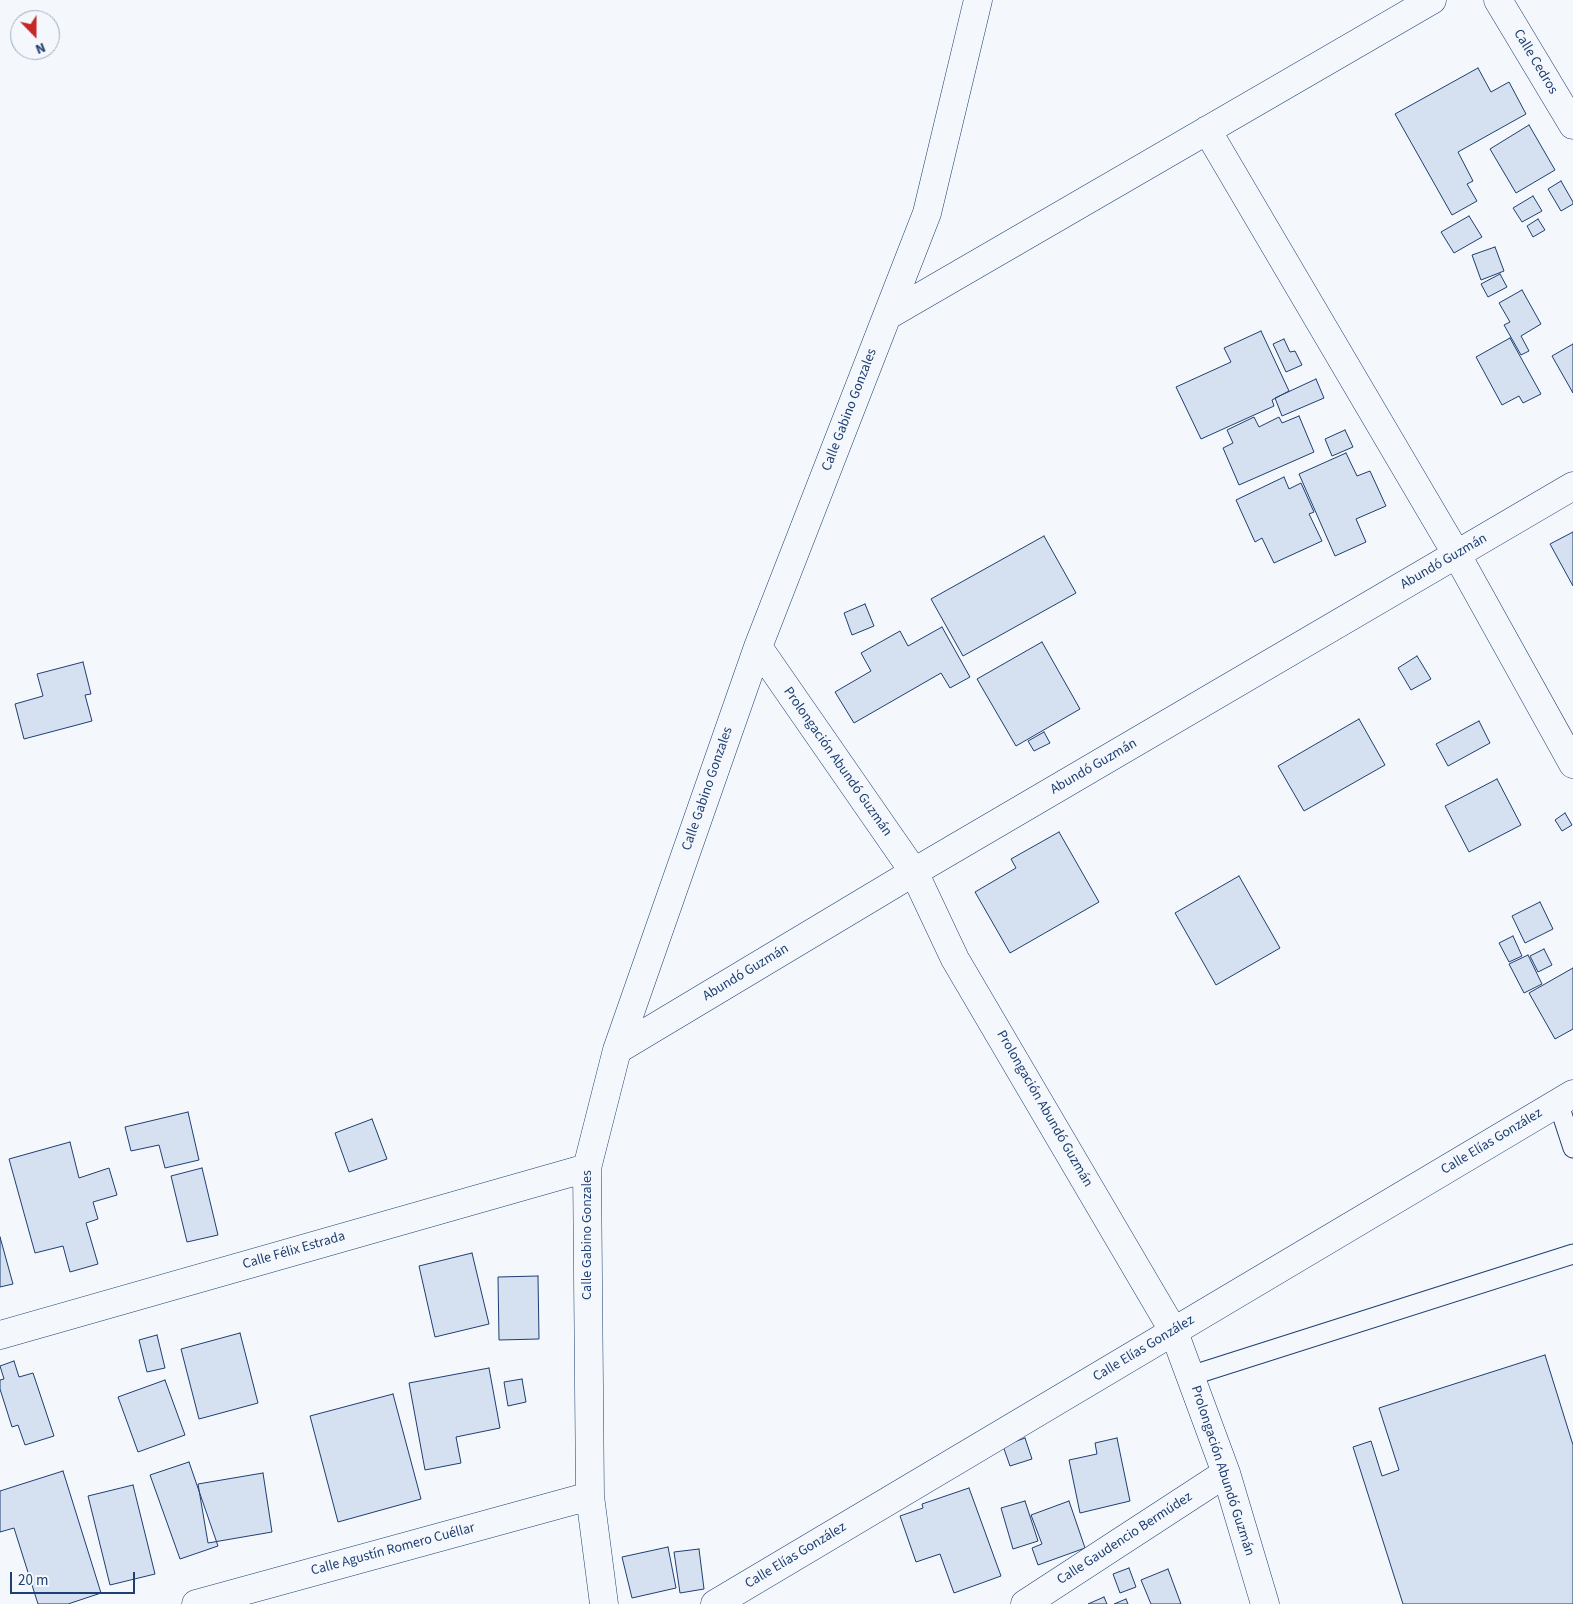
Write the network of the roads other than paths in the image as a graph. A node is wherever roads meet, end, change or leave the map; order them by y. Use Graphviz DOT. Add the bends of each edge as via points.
graph roads {
  1 [pos="978,0"];
  2 [pos="1432,0"];
  3 [pos="1498,0"];
  4 [pos="1573,125"];
  5 [pos="1208,130"];
  6 [pos="887,316"];
  7 [pos="1573,486"];
  8 [pos="1457,555"];
  9 [pos="758,647"];
  10 [pos="1573,764"];
  11 [pos="914,872"];
  12 [pos="617,1050"];
  13 [pos="1566,1098"];
  14 [pos="1573,1148"];
  15 [pos="587,1168"];
  16 [pos="1573,1254"];
  17 [pos="1174,1332"];
  18 [pos="0,1335"];
  19 [pos="1190,1376"];
  20 [pos="1226,1474"];
  21 [pos="590,1496"];
  22 [pos="196,1604"];
  23 [pos="604,1604"];
  24 [pos="714,1604"];
  25 [pos="1025,1604"];
  26 [pos="1264,1604"];
  1 -- 6 [label="street, Calle Gabino Gonzales" via="927,213"];
  2 -- 5 [label="street"];
  3 -- 4 [label="street, Calle Cedros"];
  5 -- 6 [label="street"];
  5 -- 8 [label="street"];
  6 -- 9 [label="street, Calle Gabino Gonzales"];
  7 -- 8 [label="street, Abundó Guzmán"];
  8 -- 10 [label="street"];
  8 -- 11 [label="street, Abundó Guzmán"];
  9 -- 11 [label="street, Prolongación Abundó Guzmán"];
  9 -- 12 [label="street, Calle Gabino Gonzales"];
  11 -- 12 [label="street, Abundó Guzmán"];
  11 -- 17 [label="street, Prolongación Abundó Guzmán" via="955,959"];
  12 -- 15 [label="street, Calle Gabino Gonzales"];
  13 -- 14 [label="lane"];
  13 -- 17 [label="street, Calle Elías González"];
  15 -- 18 [label="street, Calle Félix Estrada"];
  15 -- 21 [label="street, Calle Gabino Gonzales"];
  16 -- 19 [label="lane"];
  17 -- 19 [label="street, Prolongación Abundó Guzmán"];
  17 -- 24 [label="street, Calle Elías González"];
  19 -- 20 [label="street, Prolongación Abundó Guzmán"];
  20 -- 25 [label="street, Calle Gaudencio Bermúdez"];
  20 -- 26 [label="street, Prolongación Abundó Guzmán"];
  21 -- 22 [label="street, Calle Agustín Romero Cuéllar"];
  21 -- 23 [label="street, Calle Gabino Gonzales"];
}
